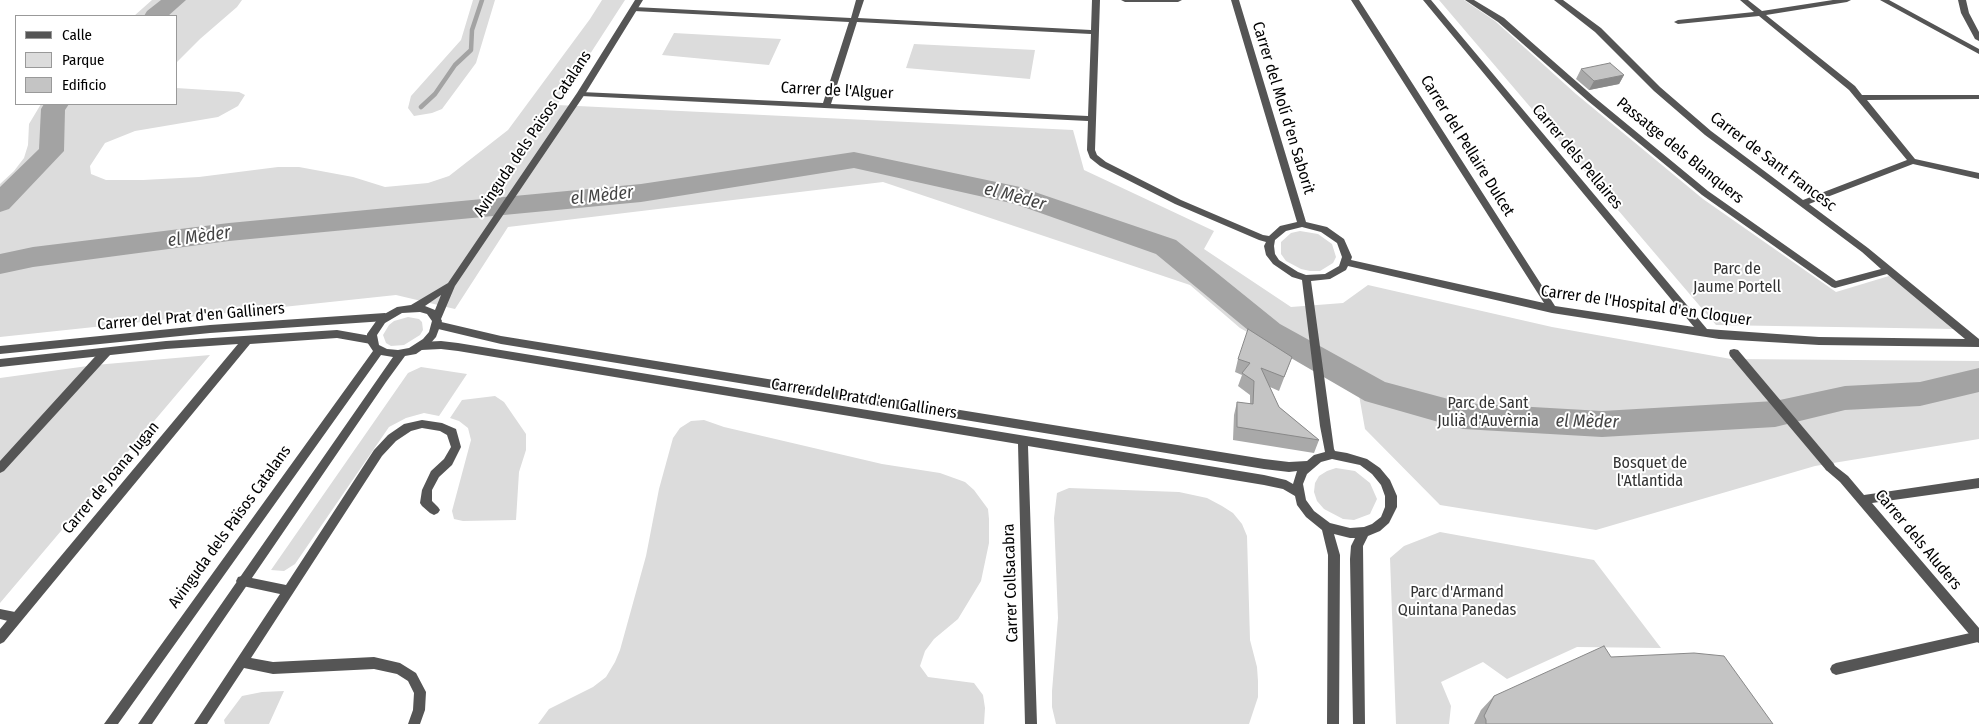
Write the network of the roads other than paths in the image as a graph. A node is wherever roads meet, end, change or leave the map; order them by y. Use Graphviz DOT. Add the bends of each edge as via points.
graph roads {
  1 [pos="640,0"];
  2 [pos="860,0"];
  3 [pos="1089,0"];
  4 [pos="1096,0"];
  5 [pos="1104,0"];
  6 [pos="1125,0"];
  7 [pos="1178,0"];
  8 [pos="1235,0"];
  9 [pos="1355,0"];
  10 [pos="1427,0"];
  11 [pos="1469,0"];
  12 [pos="1558,0"];
  13 [pos="1744,0"];
  14 [pos="1847,0"];
  15 [pos="1884,0"];
  16 [pos="1962,0"];
  17 [pos="634,9"];
  18 [pos="1762,13"];
  19 [pos="853,22"];
  20 [pos="1678,22"];
  21 [pos="1096,32"];
  22 [pos="1979,39"];
  23 [pos="1978,49"];
  24 [pos="581,94"];
  25 [pos="1979,97"];
  26 [pos="1861,98"];
  27 [pos="826,106"];
  28 [pos="1092,119"];
  29 [pos="1912,161"];
  30 [pos="1979,176"];
  31 [pos="1803,203"];
  32 [pos="1302,224"];
  33 [pos="1271,239"];
  34 [pos="1346,262"];
  35 [pos="1888,270"];
  36 [pos="1306,278"];
  37 [pos="451,285"];
  38 [pos="414,308"];
  39 [pos="1552,309"];
  40 [pos="385,317"];
  41 [pos="436,321"];
  42 [pos="1704,333"];
  43 [pos="247,340"];
  44 [pos="371,340"];
  45 [pos="1977,343"];
  46 [pos="421,346"];
  47 [pos="0,350"];
  48 [pos="379,351"];
  49 [pos="106,352"];
  50 [pos="1734,352"];
  51 [pos="402,354"];
  52 [pos="0,363"];
  53 [pos="1023,440"];
  54 [pos="1332,455"];
  55 [pos="1307,466"];
  56 [pos="0,468"];
  57 [pos="1979,483"];
  58 [pos="1298,493"];
  59 [pos="1863,500"];
  60 [pos="434,510"];
  61 [pos="1327,527"];
  62 [pos="1364,532"];
  63 [pos="242,581"];
  64 [pos="288,591"];
  65 [pos="0,614"];
  66 [pos="16,617"];
  67 [pos="1979,637"];
  68 [pos="0,638"];
  69 [pos="242,662"];
  70 [pos="1836,670"];
  71 [pos="110,724"];
  72 [pos="144,724"];
  73 [pos="200,724"];
  74 [pos="414,724"];
  75 [pos="1031,724"];
  76 [pos="1333,724"];
  77 [pos="1360,724"];
  1 -- 17 [label="street, Avinguda dels Països Catalans"];
  2 -- 19 [label="street"];
  3 -- 4 [label="street"];
  4 -- 5 [label="street"];
  4 -- 21 [label="street"];
  6 -- 7 [label="street"];
  8 -- 32 [label="street, Carrer del Molí d'en Saborit"];
  9 -- 39 [label="street, Carrer del Pellaire Dulcet"];
  10 -- 42 [label="street, Carrer dels Pellaires"];
  11 -- 35 [label="street, Passatge dels Blanquers" via="1501,20 1705,193 1835,285"];
  12 -- 31 [label="street, Carrer de Sant Francesc" via="1598,30 1657,89 1708,133"];
  13 -- 18 [label="street"];
  14 -- 18 [label="street"];
  15 -- 23 [label="street"];
  16 -- 22 [label="street"];
  17 -- 19 [label="street"];
  17 -- 24 [label="street, Avinguda dels Països Catalans"];
  18 -- 20 [label="street"];
  18 -- 26 [label="street"];
  19 -- 21 [label="street"];
  19 -- 27 [label="street"];
  21 -- 28 [label="street"];
  24 -- 27 [label="street, Carrer de l'Alguer"];
  24 -- 37 [label="street, Avinguda dels Països Catalans"];
  25 -- 26 [label="street"];
  26 -- 29 [label="street"];
  27 -- 28 [label="street, Carrer de l'Alguer"];
  28 -- 33 [label="street" via="1091,150 1103,164 1178,202"];
  29 -- 30 [label="street"];
  29 -- 31 [label="street"];
  31 -- 35 [label="street, Carrer de Sant Francesc"];
  32 -- 33 [label="street" via="1283,228"];
  32 -- 34 [label="street" via="1334,234 1346,248"];
  33 -- 36 [label="street" via="1269,246 1276,262"];
  34 -- 36 [label="street" via="1336,274"];
  34 -- 39 [label="street, Carrer de l'Hospital d'en Cloquer"];
  35 -- 45 [label="street, Carrer de Sant Francesc"];
  36 -- 54 [label="street"];
  37 -- 38 [label="street, Avinguda dels Països Catalans"];
  37 -- 41 [label="street, Avinguda dels Països Catalans"];
  38 -- 40 [label="street"];
  38 -- 41 [label="street" via="430,311"];
  39 -- 42 [label="street, Carrer de l'Hospital d'en Cloquer"];
  40 -- 44 [label="street" via="375,328"];
  40 -- 47 [label="street, Carrer del Prat d'en Galliners" via="210,329"];
  41 -- 46 [label="street" via="433,334"];
  41 -- 55 [label="street, Carrer del Prat d'en Galliners" via="501,340 1246,461"];
  42 -- 45 [label="street, Carrer de l'Hospital d'en Cloquer" via="1819,341"];
  43 -- 44 [label="street, Carrer del Prat d'en Galliners" via="337,334"];
  43 -- 49 [label="street, Carrer del Prat d'en Galliners"];
  43 -- 66 [label="street, Carrer de Joana Jugan"];
  44 -- 48 [label="street"];
  46 -- 51 [label="street"];
  46 -- 53 [label="street, Carrer del Prat d'en Galliners" via="458,347"];
  48 -- 51 [label="street"];
  48 -- 71 [label="street, Avinguda dels Països Catalans"];
  49 -- 52 [label="street, Carrer del Prat d'en Galliners"];
  49 -- 56 [label="street"];
  50 -- 59 [label="street, Carrer dels Aluders" via="1830,467"];
  51 -- 63 [label="street"];
  53 -- 58 [label="street, Carrer del Prat d'en Galliners" via="1264,480 1286,485"];
  53 -- 75 [label="street, Carrer Collsacabra"];
  54 -- 55 [label="street" via="1318,458"];
  54 -- 62 [label="street" via="1348,456 1363,462 1376,471 1388,489 1389,514 1376,528"];
  55 -- 58 [label="street" via="1300,476"];
  57 -- 59 [label="street"];
  58 -- 61 [label="street" via="1310,514"];
  59 -- 67 [label="street, Carrer dels Aluders"];
  60 -- 64 [label="street" via="426,503 427,490 456,447 452,432 442,426 422,424 408,427 378,453"];
  61 -- 62 [label="street" via="1350,533"];
  61 -- 76 [label="street" via="1334,555"];
  62 -- 77 [label="street" via="1357,546 1356,559"];
  63 -- 64 [label="street"];
  63 -- 72 [label="street"];
  64 -- 69 [label="street"];
  65 -- 66 [label="street"];
  66 -- 68 [label="street, Carrer de Joana Jugan"];
  67 -- 70 [label="street"];
  69 -- 73 [label="street"];
  69 -- 74 [label="street" via="273,668 374,663 400,669 412,677 420,692"];
}
